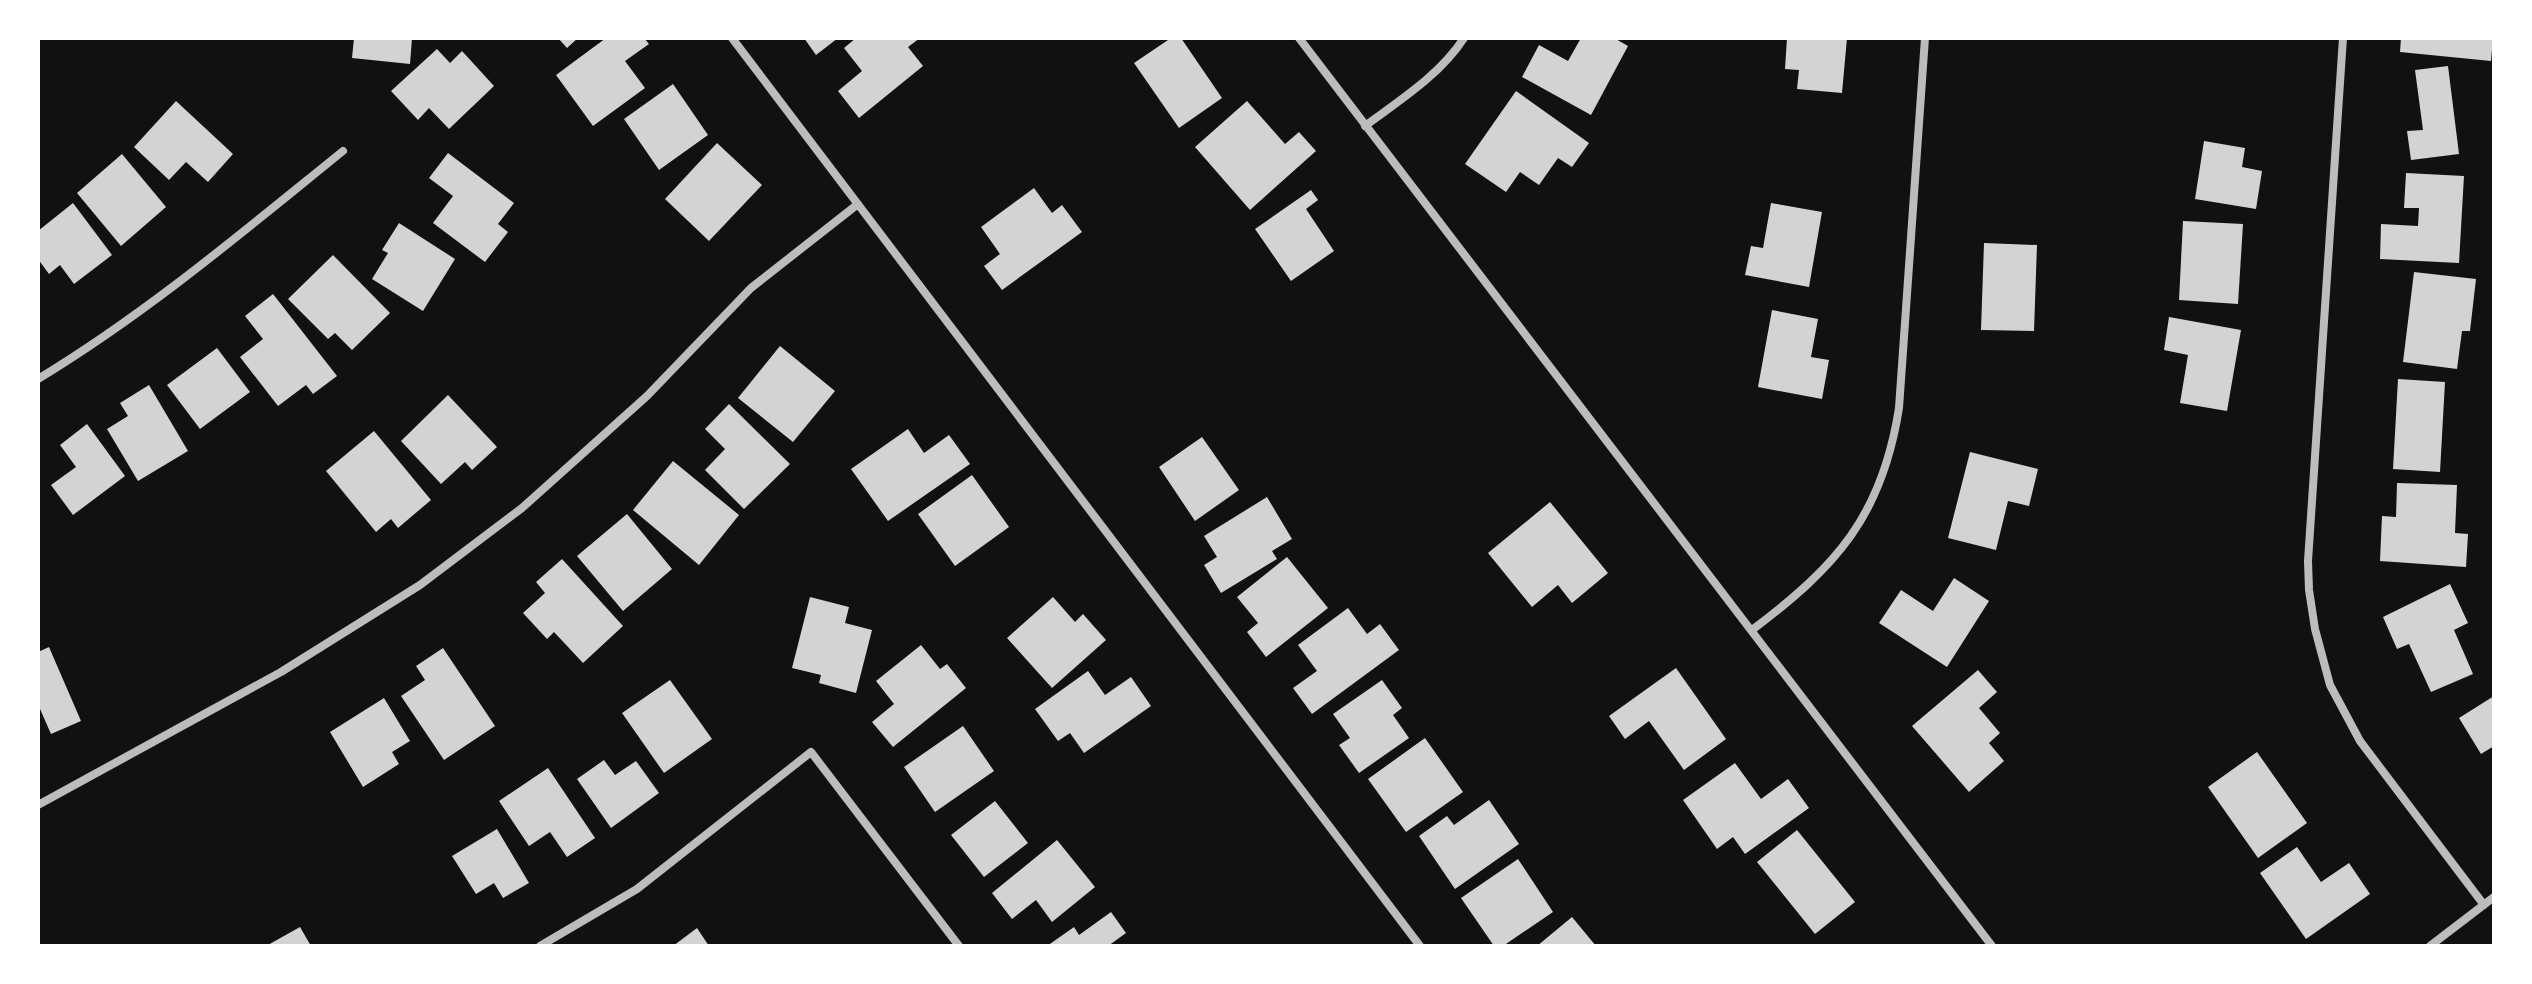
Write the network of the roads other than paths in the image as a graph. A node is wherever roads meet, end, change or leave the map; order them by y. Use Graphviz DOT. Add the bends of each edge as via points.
graph roads {
  1 [pos="732,38"];
  2 [pos="1299,38"];
  3 [pos="1464,38"];
  4 [pos="1925,38"];
  5 [pos="2343,38"];
  6 [pos="1365,126"];
  7 [pos="343,151"];
  8 [pos="858,204"];
  9 [pos="38,379"];
  10 [pos="1752,630"];
  11 [pos="38,805"];
  12 [pos="2494,897"];
  13 [pos="2484,905"];
  14 [pos="540,946"];
  15 [pos="959,946"];
  16 [pos="1420,946"];
  17 [pos="1992,946"];
  18 [pos="2430,946"];
  1 -- 8 [label="street"];
  2 -- 6 [label="street"];
  3 -- 6 [label="street" via="1417,88"];
  4 -- 10 [label="street" via="1899,408 1887,465 1864,518 1830,565"];
  5 -- 13 [label="street" via="2308,561 2311,603 2330,685 2360,741"];
  6 -- 10 [label="street"];
  7 -- 9 [label="street" via="98,343"];
  8 -- 11 [label="street" via="751,288 647,396 522,508 420,585 281,672"];
  8 -- 16 [label="street"];
  10 -- 17 [label="street"];
  12 -- 13 [label="street"];
  13 -- 18 [label="street"];
  14 -- 15 [label="street" via="637,889 811,752"];
}
